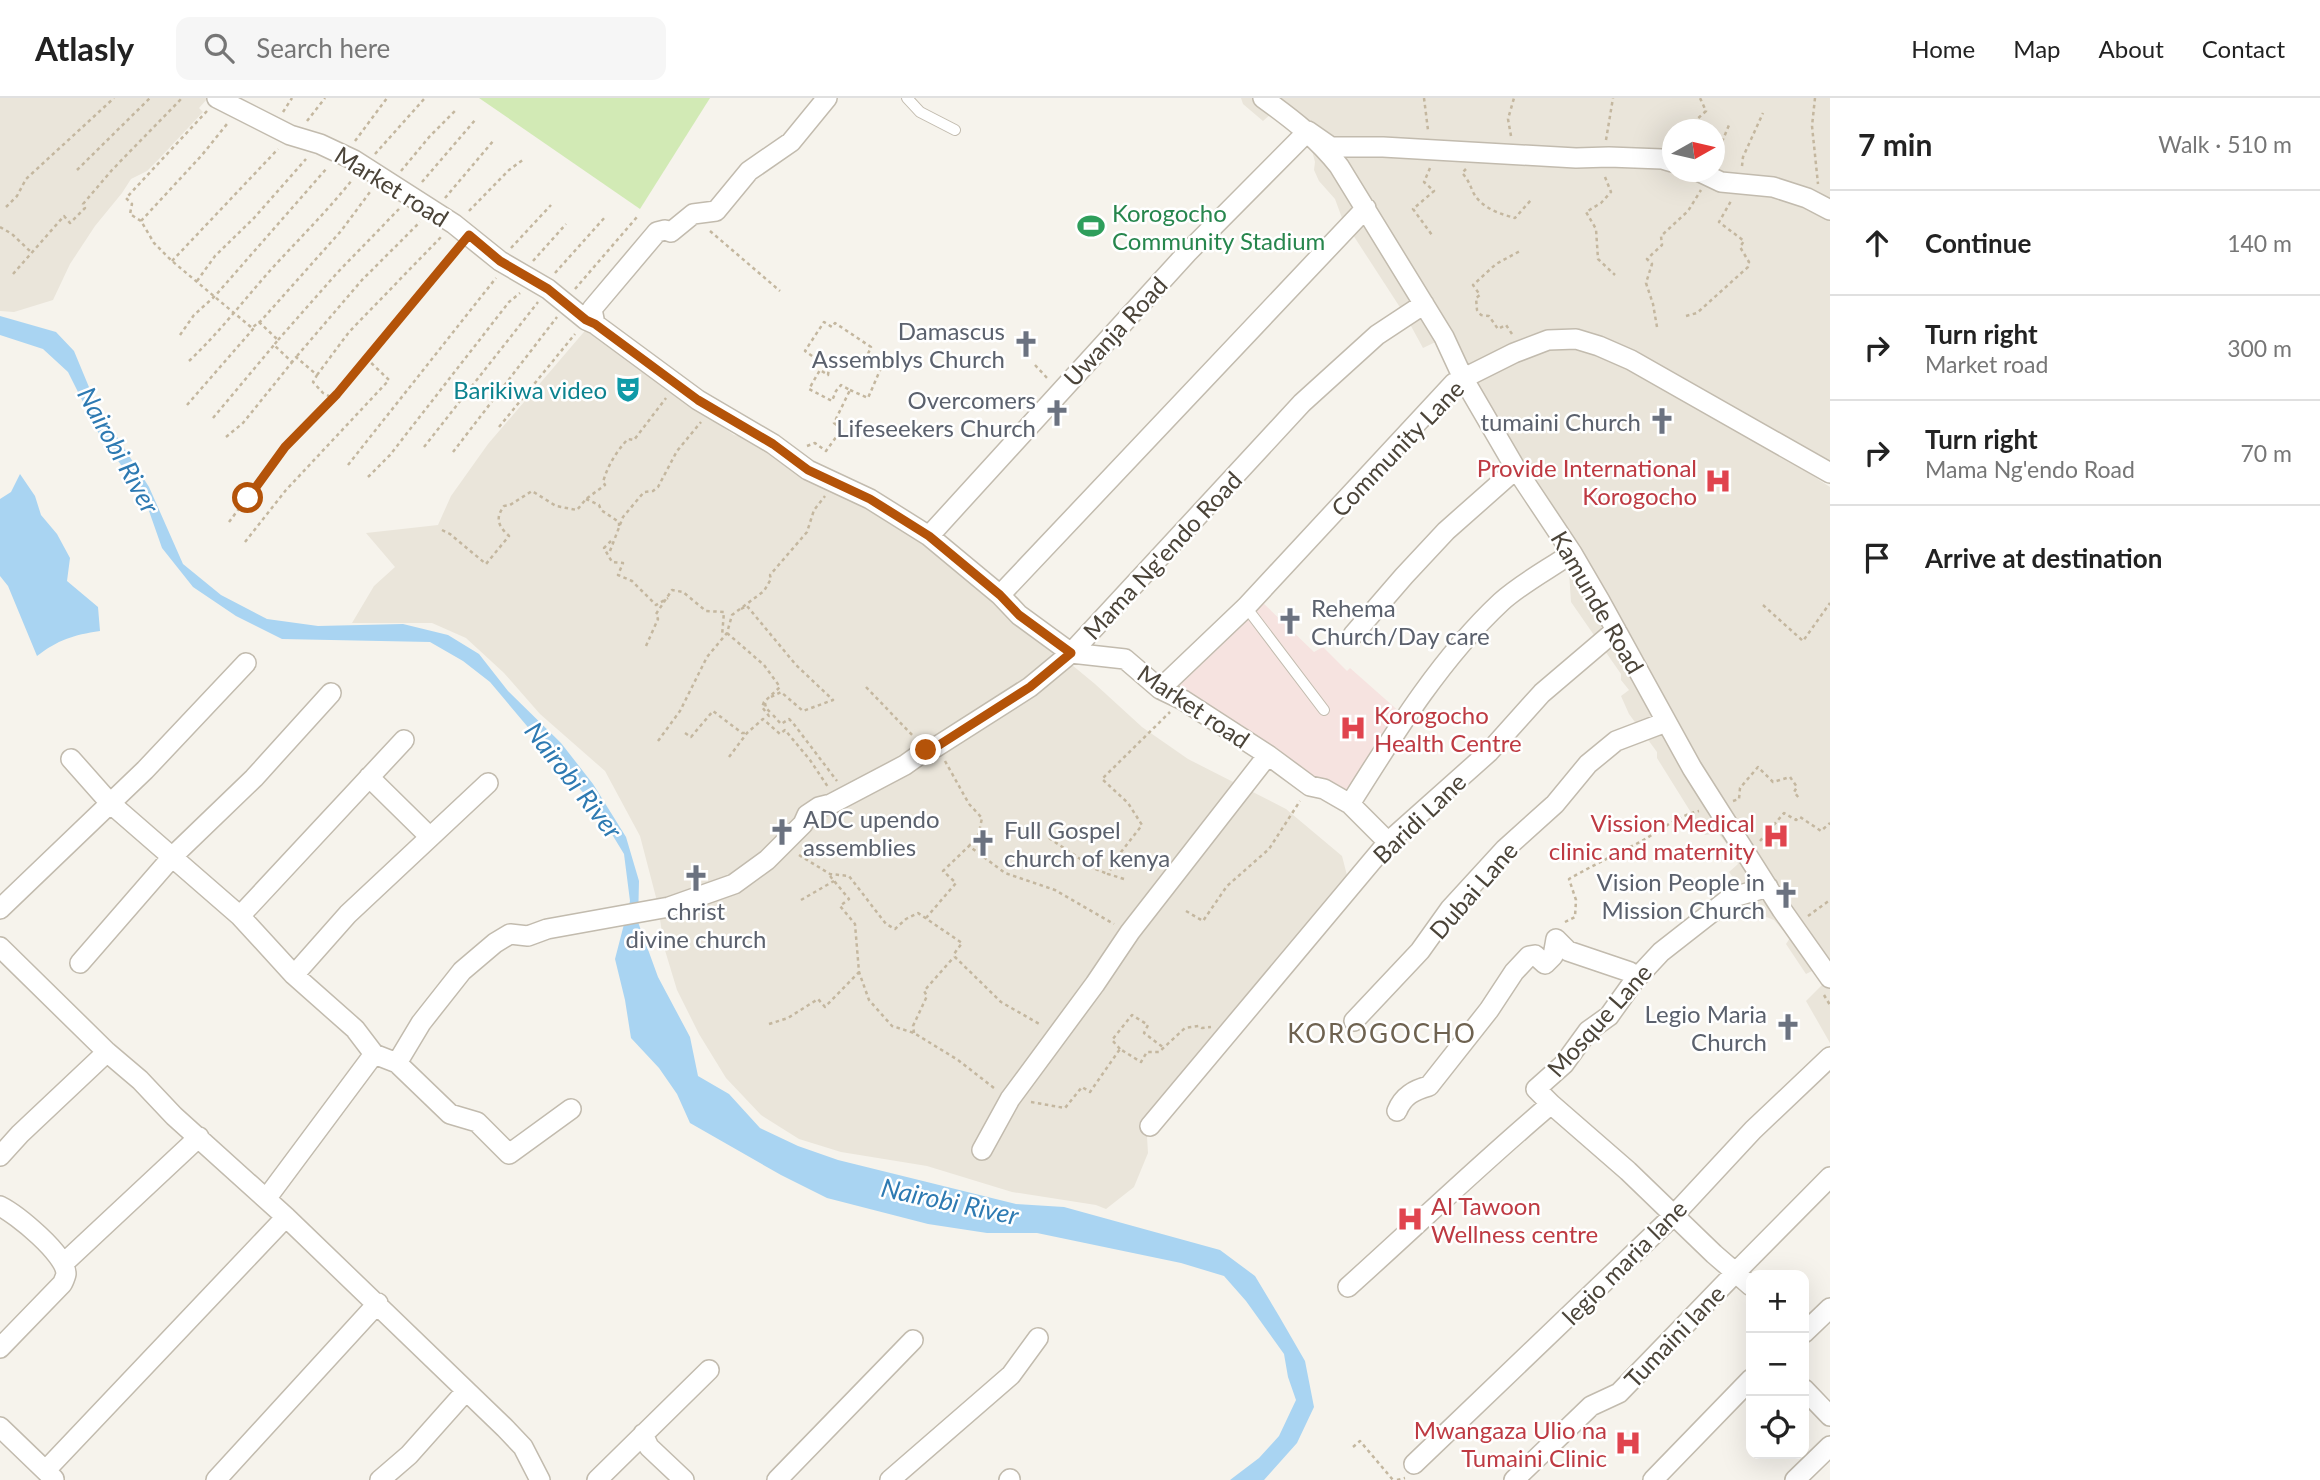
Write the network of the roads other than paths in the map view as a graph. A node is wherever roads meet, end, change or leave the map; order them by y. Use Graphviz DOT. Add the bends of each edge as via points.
graph roads {
  1 [pos="217,98"];
  2 [pos="827,98"];
  3 [pos="907,98"];
  4 [pos="1263,98"];
  5 [pos="955,130"];
  6 [pos="1308,131"];
  7 [pos="1662,159"];
  8 [pos="1725,178"];
  9 [pos="1366,208"];
  10 [pos="1830,210"];
  11 [pos="1424,304"];
  12 [pos="590,322"];
  13 [pos="1463,378"];
  14 [pos="1517,470"];
  15 [pos="1830,473"];
  16 [pos="929,536"];
  17 [pos="1572,554"];
  18 [pos="1000,595"];
  19 [pos="1246,607"];
  20 [pos="1616,629"];
  21 [pos="1353,635"];
  22 [pos="1071,653"];
  23 [pos="246,663"];
  24 [pos="1160,689"];
  25 [pos="331,693"];
  26 [pos="1324,710"];
  27 [pos="1666,722"];
  28 [pos="404,740"];
  29 [pos="1268,755"];
  30 [pos="71,759"];
  31 [pos="369,777"];
  32 [pos="488,783"];
  33 [pos="110,803"];
  34 [pos="1350,804"];
  35 [pos="429,836"];
  36 [pos="1388,842"];
  37 [pos="173,856"];
  38 [pos="1768,887"];
  39 [pos="0,909"];
  40 [pos="240,916"];
  41 [pos="1,951"];
  42 [pos="80,963"];
  43 [pos="294,975"];
  44 [pos="1830,978"];
  45 [pos="1634,981"];
  46 [pos="1354,1021"];
  47 [pos="107,1052"];
  48 [pos="374,1054"];
  49 [pos="1830,1057"];
  50 [pos="397,1063"];
  51 [pos="1551,1104"];
  52 [pos="571,1109"];
  53 [pos="1397,1111"];
  54 [pos="1150,1126"];
  55 [pos="199,1137"];
  56 [pos="982,1150"];
  57 [pos="0,1156"];
  58 [pos="1830,1177"];
  59 [pos="266,1199"];
  60 [pos="0,1206"];
  61 [pos="1674,1215"];
  62 [pos="286,1217"];
  63 [pos="63,1264"];
  64 [pos="1737,1271"];
  65 [pos="1746,1281"];
  66 [pos="1348,1287"];
  67 [pos="377,1303"];
  68 [pos="1830,1308"];
  69 [pos="1809,1327"];
  70 [pos="1038,1338"];
  71 [pos="913,1340"];
  72 [pos="0,1348"];
  73 [pos="709,1370"];
  74 [pos="1746,1384"];
  75 [pos="466,1391"];
  76 [pos="1809,1394"];
  77 [pos="1830,1416"];
  78 [pos="0,1427"];
  79 [pos="643,1434"];
  80 [pos="1830,1446"];
  81 [pos="1414,1464"];
  82 [pos="50,1475"];
  83 [pos="216,1480"];
  84 [pos="380,1480"];
  85 [pos="540,1480"];
  86 [pos="597,1480"];
  87 [pos="684,1480"];
  88 [pos="777,1480"];
  89 [pos="890,1480"];
  90 [pos="1514,1480"];
  91 [pos="1653,1480"];
  92 [pos="1795,1480"];
  1 -- 12 [label="street, Market road" via="363,166"];
  2 -- 12 [label="street" via="791,142 749,171 716,211 692,214 671,232 657,232 592,309"];
  3 -- 5 [label="lane" via="920,112"];
  4 -- 6 [label="street, Kamunde Road"];
  6 -- 7 [label="street" via="1331,147"];
  6 -- 9 [label="street, Kamunde Road" via="1339,166"];
  6 -- 16 [label="street, Uwanja Road" via="1187,253"];
  8 -- 10 [label="street" via="1773,187"];
  9 -- 11 [label="street, Kamunde Road"];
  9 -- 18 [label="street"];
  11 -- 13 [label="street, Kamunde Road"];
  11 -- 22 [label="street, Mama Ng'endo Road" via="1377,335 1302,403"];
  12 -- 16 [label="street, Market road" via="808,470 870,499"];
  13 -- 14 [label="street, Kamunde Road"];
  13 -- 15 [label="street, Community Lane" via="1548,340 1576,339 1631,360"];
  13 -- 19 [label="street, Community Lane"];
  14 -- 17 [label="street, Kamunde Road"];
  14 -- 21 [label="street" via="1446,531"];
  16 -- 18 [label="street, Market road"];
  17 -- 20 [label="street, Kamunde Road"];
  17 -- 34 [label="street" via="1503,600 1475,629 1412,709"];
  18 -- 22 [label="street, Market road"];
  19 -- 24 [label="street, Community Lane"];
  19 -- 26 [label="lane"];
  20 -- 27 [label="street, Kamunde Road"];
  20 -- 36 [label="street, Baridi Lane" via="1542,693 1489,752"];
  22 -- 24 [label="street, Market road" via="1125,659"];
  22 -- 50 [label="street, Mama Ng'endo Road" via="1030,687 905,765 807,815 787,841 748,876 669,907 528,936 510,934 495,943 462,971"];
  23 -- 33 [label="street"];
  24 -- 29 [label="street, Market road"];
  25 -- 37 [label="street" via="254,778"];
  27 -- 38 [label="street, Kamunde Road" via="1724,804"];
  27 -- 46 [label="street, Dubai Lane" via="1616,741 1588,764 1555,804 1450,909 1420,951"];
  28 -- 31 [label="street"];
  29 -- 34 [label="street, Market road" via="1310,786"];
  29 -- 56 [label="street" via="1129,932 1014,1093"];
  30 -- 33 [label="street"];
  31 -- 35 [label="street"];
  31 -- 40 [label="street"];
  32 -- 35 [label="street"];
  33 -- 37 [label="street"];
  33 -- 39 [label="street"];
  34 -- 36 [label="street, Market road"];
  35 -- 43 [label="street" via="348,914"];
  36 -- 54 [label="street, Baridi Lane"];
  37 -- 40 [label="street"];
  37 -- 42 [label="street"];
  38 -- 44 [label="street, Kamunde Road"];
  38 -- 45 [label="street, Mosque Lane" via="1730,898 1661,952"];
  40 -- 43 [label="street"];
  41 -- 47 [label="street"];
  43 -- 48 [label="street" via="355,1029"];
  45 -- 51 [label="street, Mosque Lane" via="1609,1016 1588,1031 1564,1064 1536,1089"];
  45 -- 53 [label="street" via="1630,972 1568,951 1556,939 1553,956 1545,964 1535,955 1523,962 1429,1086 1401,1101"];
  47 -- 55 [label="street"];
  47 -- 57 [label="street"];
  48 -- 50 [label="street"];
  48 -- 59 [label="street"];
  49 -- 61 [label="street, legio maria lane" via="1753,1130"];
  50 -- 52 [label="street" via="450,1114 477,1122 509,1154"];
  51 -- 61 [label="street"];
  51 -- 66 [label="street, Mosque Lane"];
  55 -- 59 [label="street"];
  55 -- 63 [label="street"];
  58 -- 64 [label="street, Tumaini lane"];
  59 -- 62 [label="street"];
  60 -- 63 [label="street" via="57,1253"];
  61 -- 64 [label="street"];
  61 -- 81 [label="street, legio maria lane"];
  62 -- 67 [label="street"];
  62 -- 82 [label="street"];
  63 -- 72 [label="street" via="62,1284"];
  64 -- 65 [label="street"];
  64 -- 90 [label="street, Tumaini lane" via="1619,1394 1591,1406"];
  67 -- 75 [label="street"];
  67 -- 83 [label="street"];
  68 -- 69 [label="street"];
  70 -- 89 [label="street" via="1011,1375"];
  71 -- 88 [label="street"];
  73 -- 79 [label="street"];
  74 -- 91 [label="street"];
  75 -- 84 [label="street"];
  75 -- 85 [label="street" via="523,1447"];
  76 -- 77 [label="street"];
  78 -- 82 [label="street"];
  79 -- 86 [label="street"];
  79 -- 87 [label="street" via="649,1447"];
  80 -- 92 [label="street"];
}
